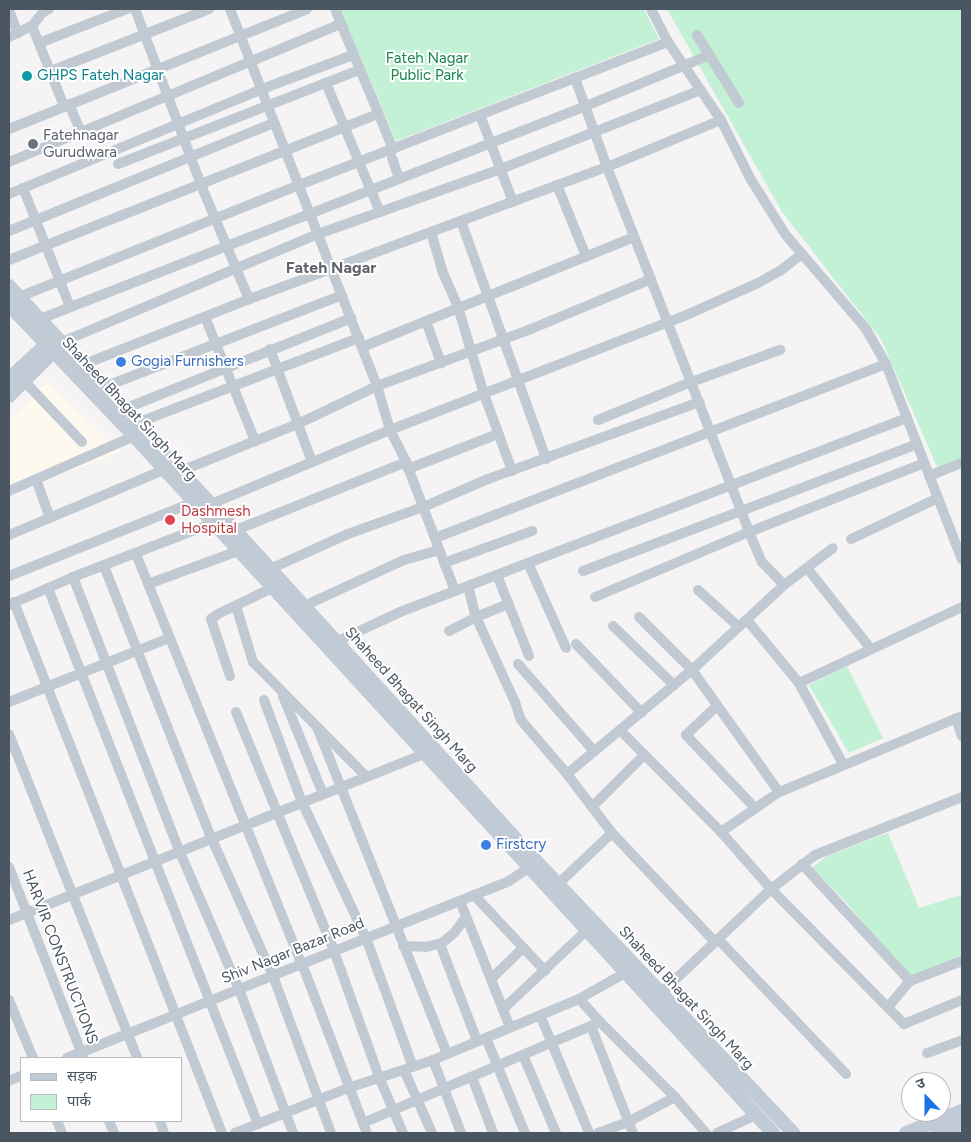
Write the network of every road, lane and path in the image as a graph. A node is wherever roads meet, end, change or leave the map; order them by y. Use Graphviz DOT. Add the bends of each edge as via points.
graph roads {
  1 [pos="49,9"];
  2 [pos="127,9"];
  3 [pos="135,9"];
  4 [pos="209,9"];
  5 [pos="230,9"];
  6 [pos="307,9"];
  7 [pos="335,9"];
  8 [pos="651,9"];
  9 [pos="9,10"];
  10 [pos="341,24"];
  11 [pos="32,26"];
  12 [pos="145,34"];
  13 [pos="14,35"];
  14 [pos="697,35"];
  15 [pos="241,36"];
  16 [pos="668,42"];
  17 [pos="39,43"];
  18 [pos="353,55"];
  19 [pos="710,55"];
  20 [pos="250,60"];
  21 [pos="685,66"];
  22 [pos="158,68"];
  23 [pos="51,70"];
  24 [pos="360,70"];
  25 [pos="575,78"];
  26 [pos="326,83"];
  27 [pos="262,89"];
  28 [pos="701,90"];
  29 [pos="168,96"];
  30 [pos="739,103"];
  31 [pos="67,105"];
  32 [pos="268,106"];
  33 [pos="586,106"];
  34 [pos="378,114"];
  35 [pos="480,115"];
  36 [pos="721,120"];
  37 [pos="178,123"];
  38 [pos="274,123"];
  39 [pos="346,127"];
  40 [pos="9,129"];
  41 [pos="81,132"];
  42 [pos="594,132"];
  43 [pos="185,139"];
  44 [pos="491,143"];
  45 [pos="285,152"];
  46 [pos="392,153"];
  47 [pos="192,156"];
  48 [pos="10,158"];
  49 [pos="360,162"];
  50 [pos="118,164"];
  51 [pos="607,167"];
  52 [pos="501,170"];
  53 [pos="399,178"];
  54 [pos="201,185"];
  55 [pos="299,185"];
  56 [pos="557,185"];
  57 [pos="23,188"];
  58 [pos="370,189"];
  59 [pos="9,194"];
  60 [pos="513,202"];
  61 [pos="380,212"];
  62 [pos="310,213"];
  63 [pos="215,219"];
  64 [pos="35,220"];
  65 [pos="461,222"];
  66 [pos="9,232"];
  67 [pos="431,232"];
  68 [pos="318,234"];
  69 [pos="634,237"];
  70 [pos="45,245"];
  71 [pos="226,246"];
  72 [pos="802,254"];
  73 [pos="586,256"];
  74 [pos="9,260"];
  75 [pos="331,268"];
  76 [pos="236,269"];
  77 [pos="651,278"];
  78 [pos="60,281"];
  79 [pos="9,286"];
  80 [pos="342,294"];
  81 [pos="486,295"];
  82 [pos="249,299"];
  83 [pos="14,301"];
  84 [pos="70,307"];
  85 [pos="458,307"];
  86 [pos="205,317"];
  87 [pos="351,318"];
  88 [pos="40,319"];
  89 [pos="426,320"];
  90 [pos="668,323"];
  91 [pos="502,339"];
  92 [pos="360,343"];
  93 [pos="55,344"];
  94 [pos="216,344"];
  95 [pos="270,349"];
  96 [pos="780,350"];
  97 [pos="470,353"];
  98 [pos="441,363"];
  99 [pos="886,364"];
  100 [pos="82,365"];
  101 [pos="226,368"];
  102 [pos="279,370"];
  103 [pos="9,379"];
  104 [pos="24,381"];
  105 [pos="518,381"];
  106 [pos="692,382"];
  107 [pos="377,386"];
  108 [pos="104,387"];
  109 [pos="234,387"];
  110 [pos="484,394"];
  111 [pos="9,396"];
  112 [pos="700,402"];
  113 [pos="124,409"];
  114 [pos="907,418"];
  115 [pos="598,420"];
  116 [pos="300,423"];
  117 [pos="136,430"];
  118 [pos="390,430"];
  119 [pos="710,432"];
  120 [pos="498,434"];
  121 [pos="255,441"];
  122 [pos="82,442"];
  123 [pos="917,444"];
  124 [pos="546,459"];
  125 [pos="312,462"];
  126 [pos="924,463"];
  127 [pos="962,463"];
  128 [pos="407,465"];
  129 [pos="164,470"];
  130 [pos="181,471"];
  131 [pos="512,471"];
  132 [pos="929,476"];
  133 [pos="36,479"];
  134 [pos="731,486"];
  135 [pos="9,491"];
  136 [pos="938,498"];
  137 [pos="194,502"];
  138 [pos="211,504"];
  139 [pos="423,507"];
  140 [pos="741,511"];
  141 [pos="50,518"];
  142 [pos="213,523"];
  143 [pos="236,530"];
  144 [pos="532,531"];
  145 [pos="749,532"];
  146 [pos="9,535"];
  147 [pos="435,538"];
  148 [pos="851,538"];
  149 [pos="833,548"];
  150 [pos="238,550"];
  151 [pos="439,550"];
  152 [pos="136,554"];
  153 [pos="962,560"];
  154 [pos="444,563"];
  155 [pos="528,563"];
  156 [pos="104,566"];
  157 [pos="807,568"];
  158 [pos="270,569"];
  159 [pos="583,571"];
  160 [pos="497,575"];
  161 [pos="9,576"];
  162 [pos="73,577"];
  163 [pos="148,584"];
  164 [pos="468,586"];
  165 [pos="784,586"];
  166 [pos="48,588"];
  167 [pos="272,588"];
  168 [pos="698,590"];
  169 [pos="455,591"];
  170 [pos="595,597"];
  171 [pos="11,604"];
  172 [pos="509,604"];
  173 [pos="236,606"];
  174 [pos="304,606"];
  175 [pos="962,607"];
  176 [pos="639,616"];
  177 [pos="476,617"];
  178 [pos="747,620"];
  179 [pos="613,626"];
  180 [pos="739,627"];
  181 [pos="449,631"];
  182 [pos="169,638"];
  183 [pos="336,642"];
  184 [pos="871,649"];
  185 [pos="137,650"];
  186 [pos="529,656"];
  187 [pos="108,663"];
  188 [pos="518,664"];
  189 [pos="692,670"];
  190 [pos="81,674"];
  191 [pos="230,676"];
  192 [pos="799,683"];
  193 [pos="674,685"];
  194 [pos="47,687"];
  195 [pos="281,690"];
  196 [pos="264,700"];
  197 [pos="9,702"];
  198 [pos="717,706"];
  199 [pos="236,712"];
  200 [pos="642,713"];
  201 [pos="959,717"];
  202 [pos="317,727"];
  203 [pos="620,730"];
  204 [pos="9,734"];
  205 [pos="962,736"];
  206 [pos="594,751"];
  207 [pos="423,754"];
  208 [pos="644,755"];
  209 [pos="843,764"];
  210 [pos="567,774"];
  211 [pos="366,776"];
  212 [pos="342,786"];
  213 [pos="779,792"];
  214 [pos="323,794"];
  215 [pos="962,797"];
  216 [pos="302,802"];
  217 [pos="592,807"];
  218 [pos="755,808"];
  219 [pos="278,812"];
  220 [pos="245,825"];
  221 [pos="721,832"];
  222 [pos="612,833"];
  223 [pos="211,837"];
  224 [pos="179,850"];
  225 [pos="154,861"];
  226 [pos="802,864"];
  227 [pos="533,865"];
  228 [pos="9,866"];
  229 [pos="121,874"];
  230 [pos="558,884"];
  231 [pos="771,889"];
  232 [pos="72,895"];
  233 [pos="474,895"];
  234 [pos="460,901"];
  235 [pos="27,912"];
  236 [pos="466,917"];
  237 [pos="9,920"];
  238 [pos="396,926"];
  239 [pos="586,930"];
  240 [pos="366,938"];
  241 [pos="716,941"];
  242 [pos="440,944"];
  243 [pos="403,946"];
  244 [pos="524,948"];
  245 [pos="334,951"];
  246 [pos="962,961"];
  247 [pos="302,964"];
  248 [pos="545,971"];
  249 [pos="625,973"];
  250 [pos="272,976"];
  251 [pos="491,979"];
  252 [pos="910,981"];
  253 [pos="239,989"];
  254 [pos="660,994"];
  255 [pos="579,999"];
  256 [pos="9,1000"];
  257 [pos="211,1000"];
  258 [pos="962,1000"];
  259 [pos="888,1007"];
  260 [pos="503,1009"];
  261 [pos="175,1015"];
  262 [pos="540,1015"];
  263 [pos="595,1024"];
  264 [pos="510,1027"];
  265 [pos="127,1034"];
  266 [pos="481,1039"];
  267 [pos="962,1040"];
  268 [pos="551,1043"];
  269 [pos="447,1054"];
  270 [pos="927,1054"];
  271 [pos="82,1055"];
  272 [pos="523,1055"];
  273 [pos="33,1057"];
  274 [pos="136,1057"];
  275 [pos="433,1060"];
  276 [pos="498,1066"];
  277 [pos="409,1068"];
  278 [pos="846,1074"];
  279 [pos="378,1077"];
  280 [pos="472,1077"];
  281 [pos="348,1088"];
  282 [pos="445,1088"];
  283 [pos="675,1097"];
  284 [pos="318,1100"];
  285 [pos="418,1101"];
  286 [pos="962,1111"];
  287 [pos="395,1112"];
  288 [pos="286,1113"];
  289 [pos="756,1115"];
  290 [pos="628,1122"];
  291 [pos="962,1123"];
  292 [pos="258,1124"];
  293 [pos="365,1128"];
  294 [pos="222,1133"];
  295 [pos="236,1133"];
  296 [pos="294,1133"];
  297 [pos="330,1133"];
  298 [pos="403,1133"];
  299 [pos="432,1133"];
  300 [pos="461,1133"];
  301 [pos="493,1133"];
  302 [pos="525,1133"];
  303 [pos="556,1133"];
  304 [pos="589,1133"];
  305 [pos="598,1133"];
  306 [pos="633,1133"];
  307 [pos="706,1133"];
  308 [pos="717,1133"];
  309 [pos="773,1133"];
  310 [pos="793,1133"];
  311 [pos="906,1133"];
  312 [pos="937,1133"];
  1 -- 11 [label="street" via="42,12"];
  2 -- 17 [label="street"];
  3 -- 12 [label="street"];
  4 -- 12 [label="street"];
  5 -- 15 [label="street"];
  6 -- 15 [label="street"];
  7 -- 10 [label="street"];
  8 -- 16 [label="street"];
  9 -- 13 [label="street"];
  10 -- 18 [label="street"];
  10 -- 20 [label="street"];
  11 -- 13 [label="street"];
  11 -- 17 [label="street"];
  12 -- 22 [label="street"];
  12 -- 23 [label="street"];
  14 -- 19 [label="street"];
  15 -- 20 [label="street"];
  15 -- 22 [label="street"];
  16 -- 21 [label="street"];
  16 -- 25 [label="street"];
  17 -- 23 [label="street"];
  18 -- 24 [label="street"];
  18 -- 27 [label="street"];
  19 -- 21 [label="street"];
  19 -- 30 [label="street"];
  20 -- 27 [label="street"];
  20 -- 29 [label="street"];
  21 -- 28 [label="street"];
  21 -- 33 [label="street"];
  22 -- 29 [label="street"];
  22 -- 31 [label="street"];
  23 -- 31 [label="street"];
  24 -- 26 [label="street"];
  24 -- 34 [label="street"];
  25 -- 33 [label="street"];
  25 -- 35 [label="street"];
  26 -- 32 [label="street"];
  26 -- 39 [label="street"];
  27 -- 32 [label="street"];
  27 -- 37 [label="street"];
  28 -- 36 [label="street"];
  28 -- 42 [label="street"];
  29 -- 37 [label="street"];
  29 -- 41 [label="street"];
  31 -- 40 [label="street"];
  31 -- 41 [label="street"];
  32 -- 38 [label="street"];
  32 -- 43 [label="street"];
  33 -- 42 [label="street"];
  33 -- 44 [label="street"];
  34 -- 39 [label="street"];
  34 -- 46 [label="street"];
  35 -- 44 [label="street"];
  35 -- 46 [label="street"];
  36 -- 51 [label="street"];
  36 -- 72 [label="street" via="750,178 785,234"];
  37 -- 43 [label="street"];
  37 -- 57 [label="street"];
  38 -- 45 [label="street"];
  38 -- 47 [label="street"];
  39 -- 45 [label="street"];
  39 -- 49 [label="street"];
  41 -- 48 [label="street"];
  42 -- 51 [label="street"];
  42 -- 52 [label="street"];
  43 -- 47 [label="street"];
  43 -- 50 [label="street"];
  44 -- 52 [label="street"];
  44 -- 53 [label="street"];
  45 -- 54 [label="street"];
  45 -- 55 [label="street"];
  46 -- 49 [label="street"];
  46 -- 53 [label="street"];
  47 -- 54 [label="street"];
  47 -- 64 [label="street"];
  49 -- 55 [label="street"];
  49 -- 58 [label="street"];
  51 -- 56 [label="street"];
  51 -- 69 [label="street"];
  52 -- 60 [label="street"];
  52 -- 61 [label="street"];
  53 -- 58 [label="street"];
  54 -- 63 [label="street"];
  54 -- 70 [label="street"];
  55 -- 62 [label="street"];
  55 -- 63 [label="street"];
  56 -- 60 [label="street"];
  56 -- 73 [label="street"];
  57 -- 59 [label="street"];
  57 -- 64 [label="street"];
  58 -- 61 [label="street"];
  58 -- 62 [label="street"];
  60 -- 65 [label="street"];
  61 -- 68 [label="street"];
  62 -- 68 [label="street"];
  62 -- 71 [label="street"];
  63 -- 71 [label="street"];
  63 -- 78 [label="street"];
  64 -- 66 [label="street"];
  64 -- 70 [label="street"];
  65 -- 67 [label="street"];
  65 -- 81 [label="street"];
  67 -- 75 [label="street"];
  67 -- 85 [label="street" via="443,273"];
  68 -- 75 [label="street"];
  68 -- 76 [label="street"];
  69 -- 73 [label="street"];
  69 -- 77 [label="street"];
  70 -- 74 [label="street"];
  70 -- 78 [label="street"];
  71 -- 76 [label="street"];
  71 -- 84 [label="street"];
  72 -- 90 [label="street" via="758,283"];
  72 -- 99 [label="street" via="866,328"];
  73 -- 81 [label="street"];
  75 -- 80 [label="street"];
  75 -- 82 [label="street"];
  76 -- 82 [label="street"];
  76 -- 93 [label="street"];
  77 -- 90 [label="street"];
  77 -- 91 [label="street"];
  78 -- 83 [label="street"];
  78 -- 84 [label="street"];
  79 -- 83 [label="main road, Shaheed Bhagat Singh Marg"];
  80 -- 87 [label="street"];
  80 -- 94 [label="street"];
  81 -- 85 [label="street"];
  81 -- 91 [label="street"];
  82 -- 86 [label="street"];
  83 -- 88 [label="main road, Shaheed Bhagat Singh Marg"];
  83 -- 93 [label="main road, Shaheed Bhagat Singh Marg"];
  84 -- 88 [label="street"];
  85 -- 89 [label="street"];
  85 -- 97 [label="street"];
  86 -- 94 [label="street"];
  86 -- 100 [label="street"];
  87 -- 92 [label="street"];
  87 -- 95 [label="street"];
  88 -- 93 [label="main road, Shaheed Bhagat Singh Marg"];
  89 -- 92 [label="street"];
  89 -- 98 [label="street"];
  90 -- 105 [label="street"];
  90 -- 106 [label="street"];
  91 -- 97 [label="street"];
  91 -- 105 [label="street"];
  92 -- 102 [label="street"];
  92 -- 107 [label="street"];
  93 -- 100 [label="main road, Shaheed Bhagat Singh Marg"];
  93 -- 103 [label="main road"];
  93 -- 104 [label="main road"];
  93 -- 117 [label="main road, Shaheed Bhagat Singh Marg"];
  94 -- 101 [label="street"];
  94 -- 108 [label="street"];
  95 -- 101 [label="street"];
  95 -- 102 [label="street"];
  96 -- 106 [label="street"];
  97 -- 98 [label="street"];
  97 -- 110 [label="street"];
  98 -- 107 [label="street"];
  99 -- 114 [label="street"];
  99 -- 119 [label="street"];
  100 -- 108 [label="main road, Shaheed Bhagat Singh Marg"];
  101 -- 109 [label="street"];
  101 -- 113 [label="street"];
  102 -- 109 [label="street"];
  102 -- 116 [label="street"];
  104 -- 111 [label="main road"];
  104 -- 122 [label="street"];
  105 -- 110 [label="street"];
  105 -- 124 [label="street"];
  106 -- 112 [label="street"];
  106 -- 115 [label="street"];
  107 -- 116 [label="street"];
  107 -- 118 [label="street"];
  108 -- 113 [label="main road, Shaheed Bhagat Singh Marg"];
  109 -- 117 [label="street"];
  109 -- 121 [label="street"];
  110 -- 118 [label="street"];
  110 -- 120 [label="street"];
  112 -- 119 [label="street"];
  112 -- 124 [label="street"];
  113 -- 117 [label="main road, Shaheed Bhagat Singh Marg"];
  114 -- 123 [label="street"];
  114 -- 134 [label="street"];
  116 -- 121 [label="street"];
  116 -- 125 [label="street"];
  117 -- 129 [label="main road, Shaheed Bhagat Singh Marg"];
  117 -- 130 [label="main road, Shaheed Bhagat Singh Marg"];
  117 -- 133 [label="street"];
  118 -- 125 [label="street"];
  118 -- 128 [label="street"];
  119 -- 134 [label="street"];
  119 -- 147 [label="street"];
  120 -- 128 [label="street"];
  120 -- 131 [label="street"];
  121 -- 130 [label="street"];
  123 -- 126 [label="street"];
  123 -- 140 [label="street"];
  124 -- 131 [label="street"];
  125 -- 138 [label="street"];
  126 -- 132 [label="street"];
  126 -- 145 [label="street"];
  127 -- 132 [label="street"];
  128 -- 139 [label="street"];
  128 -- 143 [label="street"];
  129 -- 137 [label="main road, Shaheed Bhagat Singh Marg"];
  129 -- 141 [label="street"];
  130 -- 138 [label="main road, Shaheed Bhagat Singh Marg"];
  131 -- 139 [label="street"];
  132 -- 136 [label="street"];
  133 -- 135 [label="street"];
  133 -- 141 [label="street"];
  134 -- 140 [label="street"];
  134 -- 155 [label="street"];
  136 -- 148 [label="street"];
  136 -- 153 [label="street"];
  137 -- 142 [label="main road, Shaheed Bhagat Singh Marg"];
  137 -- 161 [label="street"];
  138 -- 143 [label="main road, Shaheed Bhagat Singh Marg"];
  139 -- 147 [label="street"];
  139 -- 158 [label="street" via="348,534"];
  140 -- 145 [label="street"];
  140 -- 159 [label="street"];
  141 -- 146 [label="street"];
  142 -- 150 [label="main road, Shaheed Bhagat Singh Marg"];
  142 -- 152 [label="street"];
  143 -- 158 [label="main road, Shaheed Bhagat Singh Marg"];
  144 -- 154 [label="street"];
  145 -- 165 [label="street" via="762,562"];
  145 -- 170 [label="street"];
  147 -- 151 [label="street"];
  149 -- 157 [label="street"];
  150 -- 163 [label="street"];
  150 -- 167 [label="main road, Shaheed Bhagat Singh Marg"];
  151 -- 154 [label="street"];
  151 -- 174 [label="street" via="404,560"];
  152 -- 156 [label="street"];
  152 -- 163 [label="street"];
  154 -- 169 [label="street"];
  155 -- 160 [label="street"];
  155 -- 200 [label="street" via="571,646"];
  156 -- 162 [label="street"];
  156 -- 185 [label="street"];
  157 -- 165 [label="street"];
  157 -- 184 [label="street"];
  158 -- 174 [label="main road, Shaheed Bhagat Singh Marg"];
  160 -- 164 [label="street"];
  160 -- 172 [label="street"];
  162 -- 166 [label="street"];
  162 -- 187 [label="street"];
  163 -- 182 [label="street"];
  164 -- 169 [label="street"];
  164 -- 177 [label="street"];
  165 -- 178 [label="street"];
  166 -- 171 [label="street"];
  166 -- 190 [label="street"];
  167 -- 173 [label="street"];
  167 -- 207 [label="main road, Shaheed Bhagat Singh Marg"];
  168 -- 180 [label="street"];
  169 -- 183 [label="street"];
  171 -- 194 [label="street"];
  172 -- 177 [label="street"];
  172 -- 186 [label="street"];
  173 -- 191 [label="street" via="211,620"];
  173 -- 195 [label="street" via="253,662"];
  174 -- 183 [label="main road, Shaheed Bhagat Singh Marg"];
  175 -- 184 [label="street"];
  176 -- 189 [label="street"];
  177 -- 181 [label="street"];
  177 -- 210 [label="street" via="520,720"];
  178 -- 180 [label="street"];
  178 -- 192 [label="street"];
  179 -- 193 [label="street"];
  180 -- 189 [label="street"];
  182 -- 185 [label="street"];
  182 -- 220 [label="street"];
  183 -- 227 [label="main road, Shaheed Bhagat Singh Marg"];
  184 -- 192 [label="street"];
  185 -- 187 [label="street"];
  185 -- 223 [label="street"];
  187 -- 190 [label="street"];
  187 -- 224 [label="street"];
  188 -- 206 [label="street"];
  189 -- 193 [label="street"];
  189 -- 198 [label="street"];
  190 -- 194 [label="street"];
  190 -- 225 [label="street"];
  192 -- 209 [label="street"];
  193 -- 200 [label="street"];
  194 -- 197 [label="street"];
  194 -- 229 [label="street"];
  195 -- 202 [label="street"];
  195 -- 214 [label="street"];
  196 -- 216 [label="street"];
  198 -- 213 [label="street"];
  198 -- 218 [label="street" via="686,735"];
  199 -- 219 [label="street"];
  200 -- 203 [label="street"];
  201 -- 205 [label="street"];
  201 -- 209 [label="street"];
  202 -- 211 [label="street"];
  202 -- 212 [label="street"];
  203 -- 206 [label="street"];
  203 -- 208 [label="street"];
  204 -- 232 [label="street"];
  206 -- 210 [label="street"];
  207 -- 211 [label="street"];
  207 -- 227 [label="main road, Shaheed Bhagat Singh Marg"];
  208 -- 217 [label="street"];
  208 -- 221 [label="street"];
  209 -- 213 [label="street"];
  210 -- 217 [label="street"];
  211 -- 212 [label="street"];
  212 -- 214 [label="street"];
  212 -- 238 [label="street"];
  213 -- 218 [label="street"];
  214 -- 216 [label="street"];
  215 -- 226 [label="street" via="815,855"];
  216 -- 219 [label="street"];
  216 -- 240 [label="street"];
  217 -- 222 [label="street"];
  218 -- 221 [label="street"];
  219 -- 220 [label="street"];
  219 -- 245 [label="street"];
  220 -- 223 [label="street"];
  220 -- 247 [label="street"];
  221 -- 231 [label="street"];
  222 -- 230 [label="street"];
  222 -- 241 [label="street"];
  223 -- 224 [label="street"];
  223 -- 250 [label="street"];
  224 -- 225 [label="street"];
  224 -- 253 [label="street"];
  225 -- 229 [label="street"];
  225 -- 257 [label="street"];
  226 -- 231 [label="street"];
  226 -- 252 [label="street"];
  227 -- 230 [label="main road, Shaheed Bhagat Singh Marg"];
  227 -- 233 [label="street, Shiv Nagar Bazar Road" via="509,881"];
  227 -- 239 [label="main road, Shaheed Bhagat Singh Marg"];
  228 -- 235 [label="street, HARVIR CONSTRUCTIONS"];
  229 -- 232 [label="street"];
  229 -- 261 [label="street"];
  230 -- 254 [label="main road, Shaheed Bhagat Singh Marg"];
  231 -- 241 [label="street"];
  231 -- 259 [label="street"];
  232 -- 235 [label="street"];
  232 -- 265 [label="street"];
  233 -- 234 [label="street, Shiv Nagar Bazar Road"];
  233 -- 244 [label="street"];
  234 -- 236 [label="street"];
  234 -- 238 [label="street, Shiv Nagar Bazar Road"];
  235 -- 237 [label="street"];
  235 -- 271 [label="street, HARVIR CONSTRUCTIONS"];
  236 -- 242 [label="street"];
  236 -- 251 [label="street"];
  238 -- 240 [label="street, Shiv Nagar Bazar Road"];
  238 -- 243 [label="street"];
  239 -- 248 [label="street"];
  239 -- 249 [label="main road, Shaheed Bhagat Singh Marg"];
  240 -- 245 [label="street, Shiv Nagar Bazar Road"];
  240 -- 277 [label="street"];
  241 -- 254 [label="street"];
  241 -- 278 [label="street"];
  242 -- 243 [label="street"];
  242 -- 266 [label="street"];
  243 -- 269 [label="street"];
  244 -- 248 [label="street"];
  244 -- 251 [label="street"];
  245 -- 247 [label="street, Shiv Nagar Bazar Road"];
  245 -- 279 [label="street"];
  246 -- 252 [label="street"];
  247 -- 250 [label="street, Shiv Nagar Bazar Road"];
  247 -- 281 [label="street"];
  248 -- 260 [label="street"];
  249 -- 255 [label="street"];
  249 -- 289 [label="main road, Shaheed Bhagat Singh Marg"];
  250 -- 253 [label="street, Shiv Nagar Bazar Road"];
  250 -- 284 [label="street"];
  251 -- 260 [label="street"];
  252 -- 259 [label="street"];
  253 -- 257 [label="street, Shiv Nagar Bazar Road"];
  253 -- 288 [label="street"];
  254 -- 310 [label="main road, Shaheed Bhagat Singh Marg"];
  255 -- 262 [label="street"];
  255 -- 263 [label="street"];
  256 -- 273 [label="street"];
  257 -- 261 [label="street, Shiv Nagar Bazar Road"];
  257 -- 292 [label="street"];
  258 -- 259 [label="street" via="904,1024"];
  260 -- 264 [label="street"];
  261 -- 265 [label="street, Shiv Nagar Bazar Road"];
  261 -- 294 [label="street"];
  262 -- 264 [label="street"];
  262 -- 268 [label="street"];
  263 -- 268 [label="street"];
  263 -- 283 [label="street"];
  263 -- 290 [label="street"];
  264 -- 266 [label="street"];
  265 -- 271 [label="street, Shiv Nagar Bazar Road"];
  265 -- 274 [label="street"];
  266 -- 269 [label="street"];
  266 -- 276 [label="street"];
  267 -- 270 [label="street"];
  268 -- 272 [label="street"];
  268 -- 304 [label="street"];
  269 -- 275 [label="street"];
  272 -- 276 [label="street"];
  272 -- 303 [label="street"];
  275 -- 277 [label="street"];
  275 -- 282 [label="street"];
  276 -- 280 [label="street"];
  276 -- 302 [label="street"];
  277 -- 279 [label="street"];
  277 -- 285 [label="street"];
  279 -- 281 [label="street"];
  279 -- 287 [label="street"];
  280 -- 282 [label="street"];
  280 -- 301 [label="street"];
  281 -- 284 [label="street"];
  281 -- 293 [label="street"];
  282 -- 285 [label="street"];
  282 -- 300 [label="street"];
  283 -- 290 [label="street"];
  283 -- 307 [label="street"];
  284 -- 288 [label="street"];
  284 -- 297 [label="street"];
  285 -- 287 [label="street"];
  285 -- 299 [label="street"];
  286 -- 311 [label="main road"];
  287 -- 293 [label="street"];
  287 -- 298 [label="street"];
  288 -- 292 [label="street"];
  288 -- 296 [label="street"];
  289 -- 308 [label="street"];
  289 -- 309 [label="main road, Shaheed Bhagat Singh Marg"];
  290 -- 305 [label="street"];
  290 -- 306 [label="street"];
  291 -- 312 [label="main road"];
  292 -- 295 [label="street"];
}
